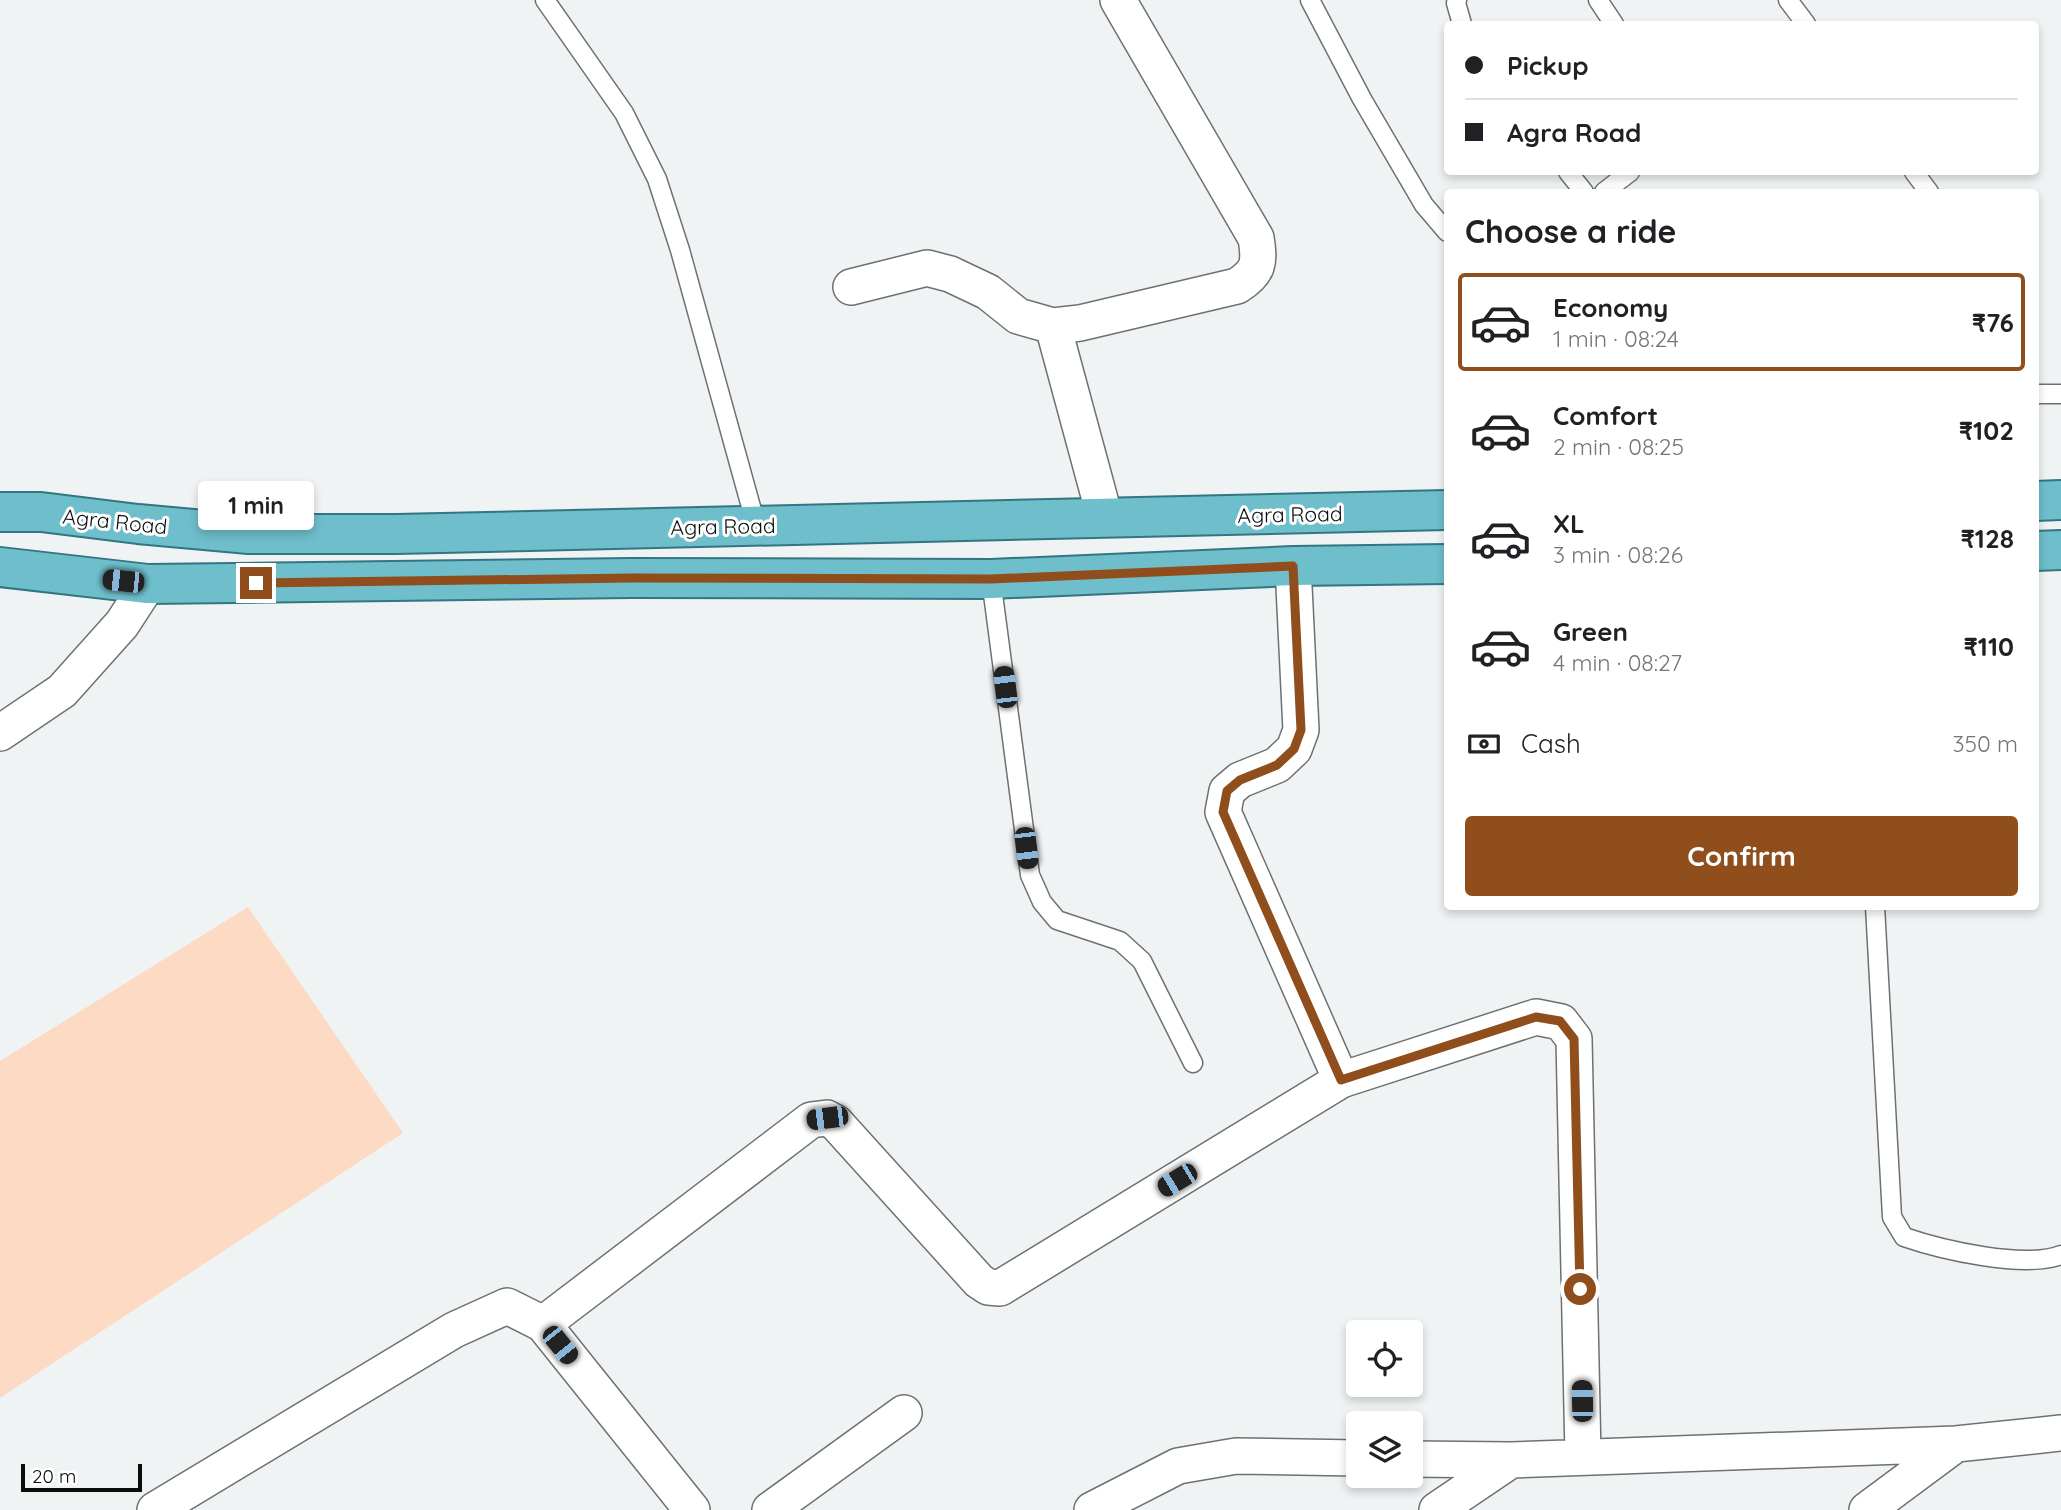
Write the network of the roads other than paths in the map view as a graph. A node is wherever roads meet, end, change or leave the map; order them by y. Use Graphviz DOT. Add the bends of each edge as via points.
graph roads {
  1 [pos="545,0"];
  2 [pos="1118,0"];
  3 [pos="1310,0"];
  4 [pos="1457,0"];
  5 [pos="1598,0"];
  6 [pos="1788,0"];
  7 [pos="1461,21"];
  8 [pos="1612,21"];
  9 [pos="1804,21"];
  10 [pos="1570,175"];
  11 [pos="1626,175"];
  12 [pos="1582,189"];
  13 [pos="1608,189"];
  14 [pos="1444,228"];
  15 [pos="851,287"];
  16 [pos="1053,326"];
  17 [pos="2039,394"];
  18 [pos="2061,394"];
  19 [pos="2039,500"];
  20 [pos="2061,500"];
  21 [pos="1444,510"];
  22 [pos="0,512"];
  23 [pos="1105,518"];
  24 [pos="756,525"];
  25 [pos="2061,550"];
  26 [pos="2039,551"];
  27 [pos="1444,564"];
  28 [pos="1293,566"];
  29 [pos="0,567"];
  30 [pos="991,579"];
  31 [pos="148,584"];
  32 [pos="0,733"];
  33 [pos="1875,910"];
  34 [pos="1193,1063"];
  35 [pos="1341,1080"];
  36 [pos="2061,1255"];
  37 [pos="543,1324"];
  38 [pos="904,1413"];
  39 [pos="2061,1433"];
  40 [pos="1956,1444"];
  41 [pos="1583,1457"];
  42 [pos="1346,1458"];
  43 [pos="1423,1459"];
  44 [pos="1510,1460"];
  45 [pos="155,1510"];
  46 [pos="692,1510"];
  47 [pos="770,1510"];
  48 [pos="1092,1510"];
  49 [pos="1437,1510"];
  50 [pos="1867,1510"];
  1 -- 24 [label="lane" via="624,113 657,179"];
  2 -- 16 [label="street" via="1256,238 1259,260 1250,278 1237,286"];
  3 -- 14 [label="lane" via="1424,205"];
  4 -- 7 [label="lane"];
  5 -- 8 [label="lane"];
  6 -- 9 [label="lane"];
  10 -- 12 [label="lane"];
  11 -- 13 [label="lane"];
  15 -- 16 [label="street" via="927,268 988,292 1018,316"];
  16 -- 23 [label="street"];
  17 -- 18 [label="lane"];
  19 -- 20 [label="highway"];
  21 -- 23 [label="highway, Agra Road"];
  22 -- 24 [label="highway, Agra Road" via="41,512 250,534"];
  23 -- 24 [label="highway, Agra Road"];
  25 -- 26 [label="highway"];
  27 -- 28 [label="highway"];
  28 -- 30 [label="highway"];
  28 -- 35 [label="street" via="1301,730 1294,749 1277,765 1240,780 1227,791 1223,812"];
  29 -- 31 [label="highway"];
  30 -- 31 [label="highway"];
  30 -- 34 [label="lane" via="1030,875 1042,902 1057,920 1120,941 1142,961"];
  31 -- 32 [label="street" via="122,624 62,691"];
  33 -- 36 [label="lane" via="1892,1217 1904,1237 1931,1247 2023,1261"];
  35 -- 37 [label="street" via="1000,1288 979,1281 836,1123 827,1118 811,1120"];
  35 -- 41 [label="street" via="1536,1017 1560,1021 1574,1039"];
  37 -- 45 [label="street" via="507,1306 454,1329"];
  37 -- 46 [label="street"];
  38 -- 47 [label="street"];
  39 -- 40 [label="street"];
  40 -- 41 [label="street"];
  40 -- 50 [label="street"];
  41 -- 44 [label="street"];
  42 -- 48 [label="street" via="1237,1456 1178,1466"];
  43 -- 44 [label="street"];
  44 -- 49 [label="street"];
}
